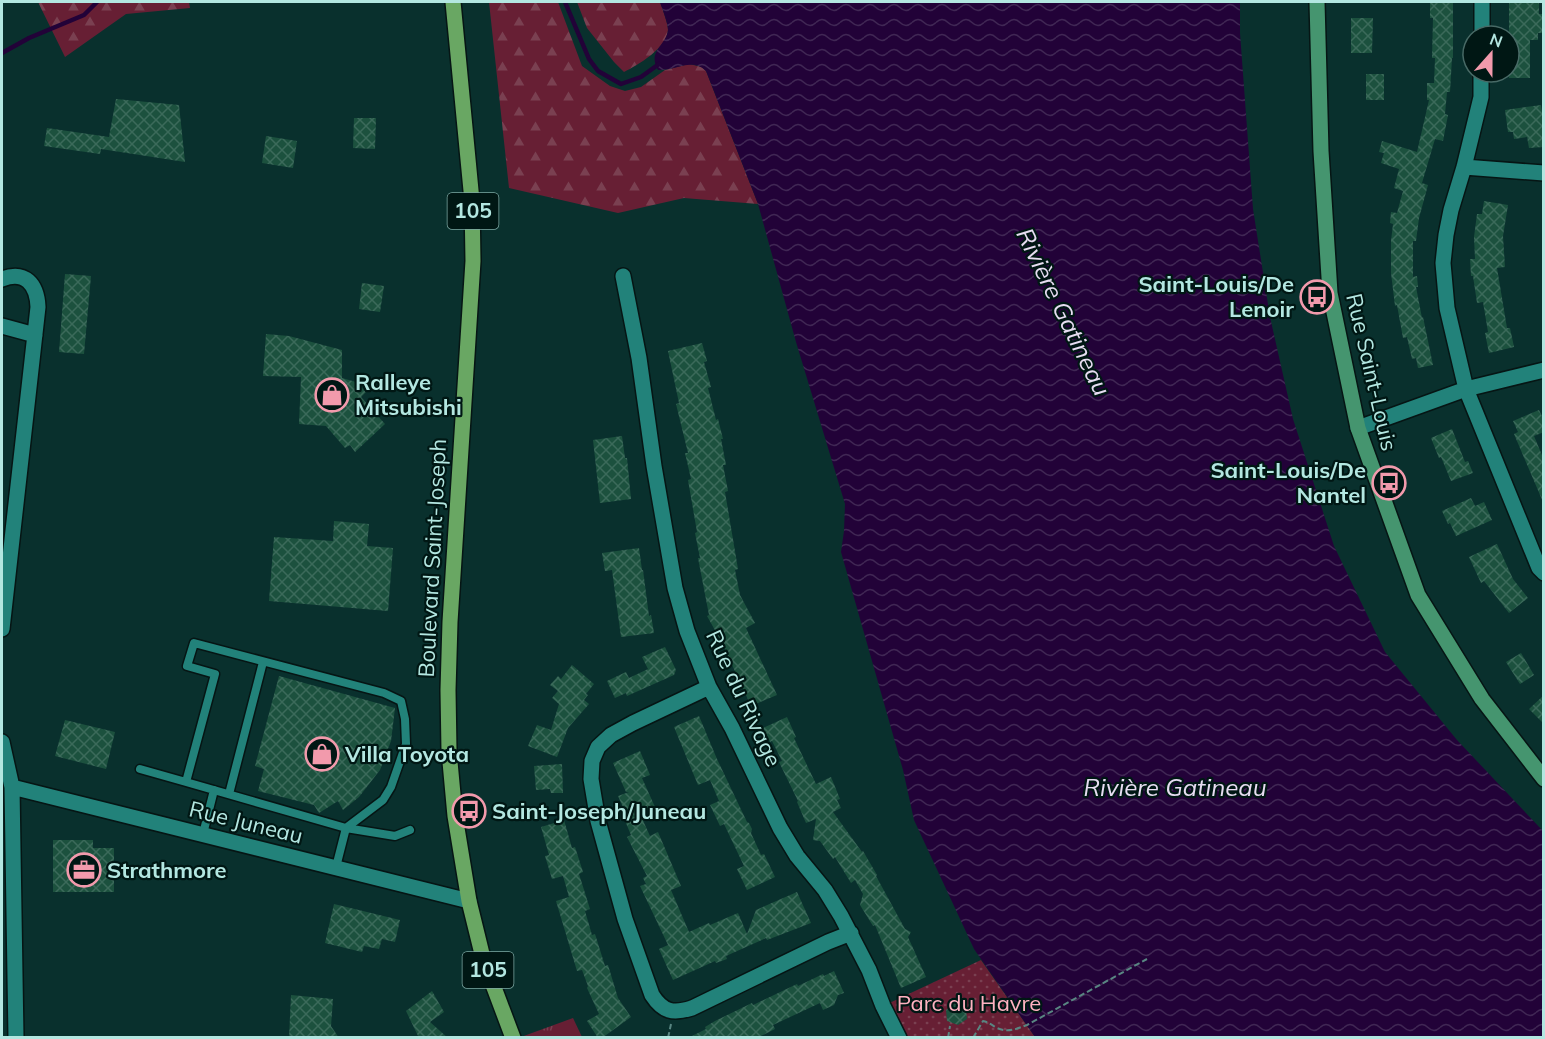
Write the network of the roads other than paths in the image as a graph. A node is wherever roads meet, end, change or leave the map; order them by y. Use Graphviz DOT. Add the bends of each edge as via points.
graph roads {
  1 [pos="453,2"];
  2 [pos="1317,2"];
  3 [pos="1482,2"];
  4 [pos="1482,24"];
  5 [pos="1481,84"];
  6 [pos="1464,167"];
  7 [pos="1544,173"];
  8 [pos="623,276"];
  9 [pos="2,279"];
  10 [pos="2,326"];
  11 [pos="35,335"];
  12 [pos="1544,370"];
  13 [pos="1466,389"];
  14 [pos="1358,428"];
  15 [pos="1544,573"];
  16 [pos="2,629"];
  17 [pos="263,662"];
  18 [pos="709,687"];
  19 [pos="2,742"];
  20 [pos="140,769"];
  21 [pos="1544,779"];
  22 [pos="186,782"];
  23 [pos="12,787"];
  24 [pos="214,790"];
  25 [pos="229,794"];
  26 [pos="346,828"];
  27 [pos="410,830"];
  28 [pos="203,834"];
  29 [pos="336,867"];
  30 [pos="469,901"];
  31 [pos="851,933"];
  32 [pos="16,1038"];
  33 [pos="513,1038"];
  34 [pos="899,1038"];
  1 -- 30 [label="main road, Boulevard Saint-Joseph / 105" via="472,191 473,261 450,622 448,723 455,816"];
  2 -- 14 [label="main road, Rue Saint-Louis" via="1330,293"];
  3 -- 4 [label="street"];
  5 -- 6 [label="street"];
  6 -- 7 [label="street"];
  6 -- 13 [label="street" via="1451,210 1443,263 1447,308"];
  8 -- 18 [label="street, Rue du Rivage" via="675,588"];
  9 -- 11 [label="street" via="23,278 35,289"];
  10 -- 11 [label="street"];
  11 -- 16 [label="street"];
  12 -- 13 [label="street"];
  13 -- 14 [label="street"];
  13 -- 15 [label="street"];
  14 -- 21 [label="main road, Rue Saint-Louis" via="1418,595 1482,699"];
  17 -- 22 [label="lane" via="194,643 187,666 215,674"];
  17 -- 25 [label="lane"];
  17 -- 26 [label="lane" via="384,693 401,701 406,744 391,788 383,800"];
  18 -- 31 [label="street, Rue du Rivage" via="790,847 825,890"];
  18 -- 31 [label="street" via="611,735 598,747 592,761 598,820 625,919 657,1003 673,1012 692,1008"];
  19 -- 23 [label="street"];
  20 -- 22 [label="lane"];
  22 -- 24 [label="lane"];
  23 -- 28 [label="street, Rue Juneau"];
  23 -- 32 [label="street"];
  24 -- 25 [label="lane"];
  24 -- 28 [label="lane"];
  25 -- 26 [label="lane"];
  26 -- 27 [label="lane" via="395,836"];
  26 -- 29 [label="lane"];
  28 -- 29 [label="street, Rue Juneau"];
  29 -- 30 [label="street, Rue Juneau"];
  30 -- 33 [label="main road, Boulevard Saint-Joseph / 105" via="483,958"];
  31 -- 34 [label="street, Rue du Rivage"];
}
